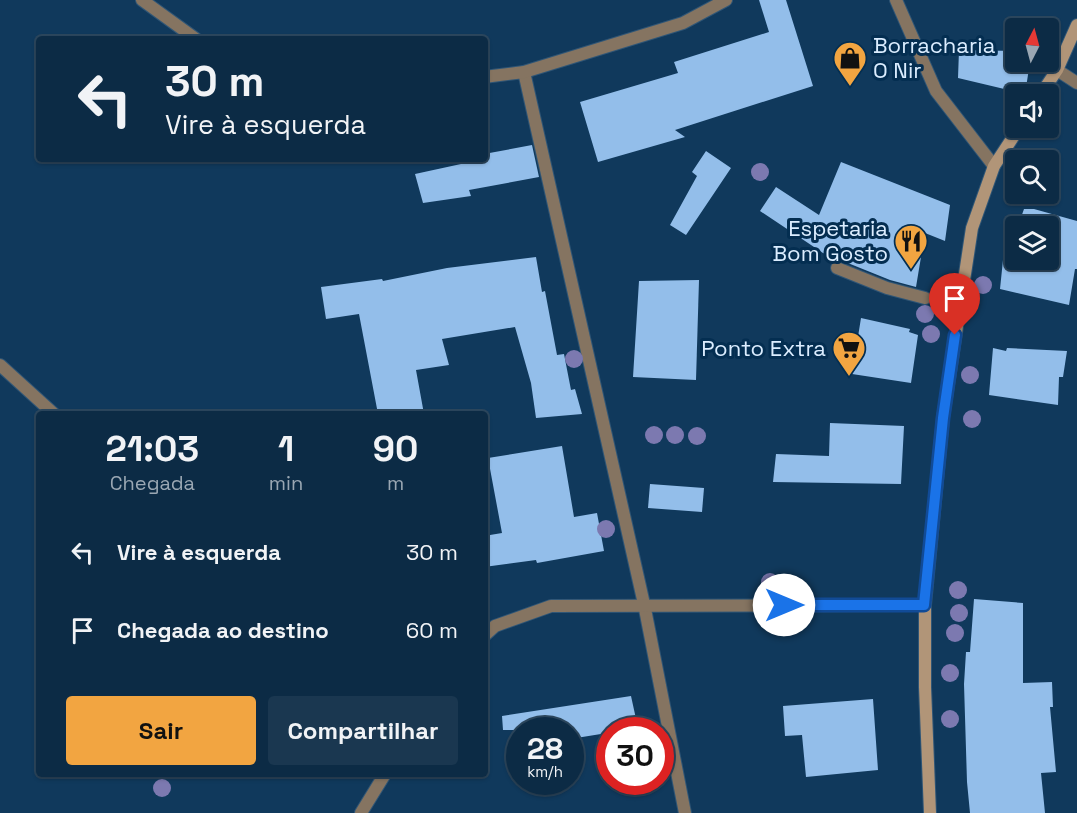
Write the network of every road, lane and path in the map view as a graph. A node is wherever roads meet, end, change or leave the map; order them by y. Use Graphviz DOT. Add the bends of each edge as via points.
graph roads {
  1 [pos="141,0"];
  2 [pos="726,0"];
  3 [pos="896,0"];
  4 [pos="1077,25"];
  5 [pos="192,36"];
  6 [pos="1059,66"];
  7 [pos="1059,71"];
  8 [pos="524,72"];
  9 [pos="488,76"];
  10 [pos="1077,83"];
  11 [pos="1012,138"];
  12 [pos="994,166"];
  13 [pos="837,268"];
  14 [pos="925,298"];
  15 [pos="0,365"];
  16 [pos="51,411"];
  17 [pos="644,604"];
  18 [pos="924,605"];
  19 [pos="488,632"];
  20 [pos="383,777"];
  21 [pos="361,813"];
  22 [pos="685,813"];
  23 [pos="930,813"];
  1 -- 5 [label="street"];
  2 -- 8 [label="street" via="683,22"];
  3 -- 12 [label="street" via="936,91"];
  4 -- 6 [label="main road"];
  7 -- 10 [label="street"];
  8 -- 9 [label="street"];
  8 -- 17 [label="street"];
  11 -- 12 [label="main road"];
  12 -- 18 [label="main road" via="972,228 943,418"];
  13 -- 14 [label="street"];
  15 -- 16 [label="street"];
  17 -- 18 [label="street"];
  17 -- 19 [label="street" via="551,606 495,626"];
  17 -- 22 [label="street"];
  18 -- 23 [label="main road"];
  20 -- 21 [label="street"];
}
